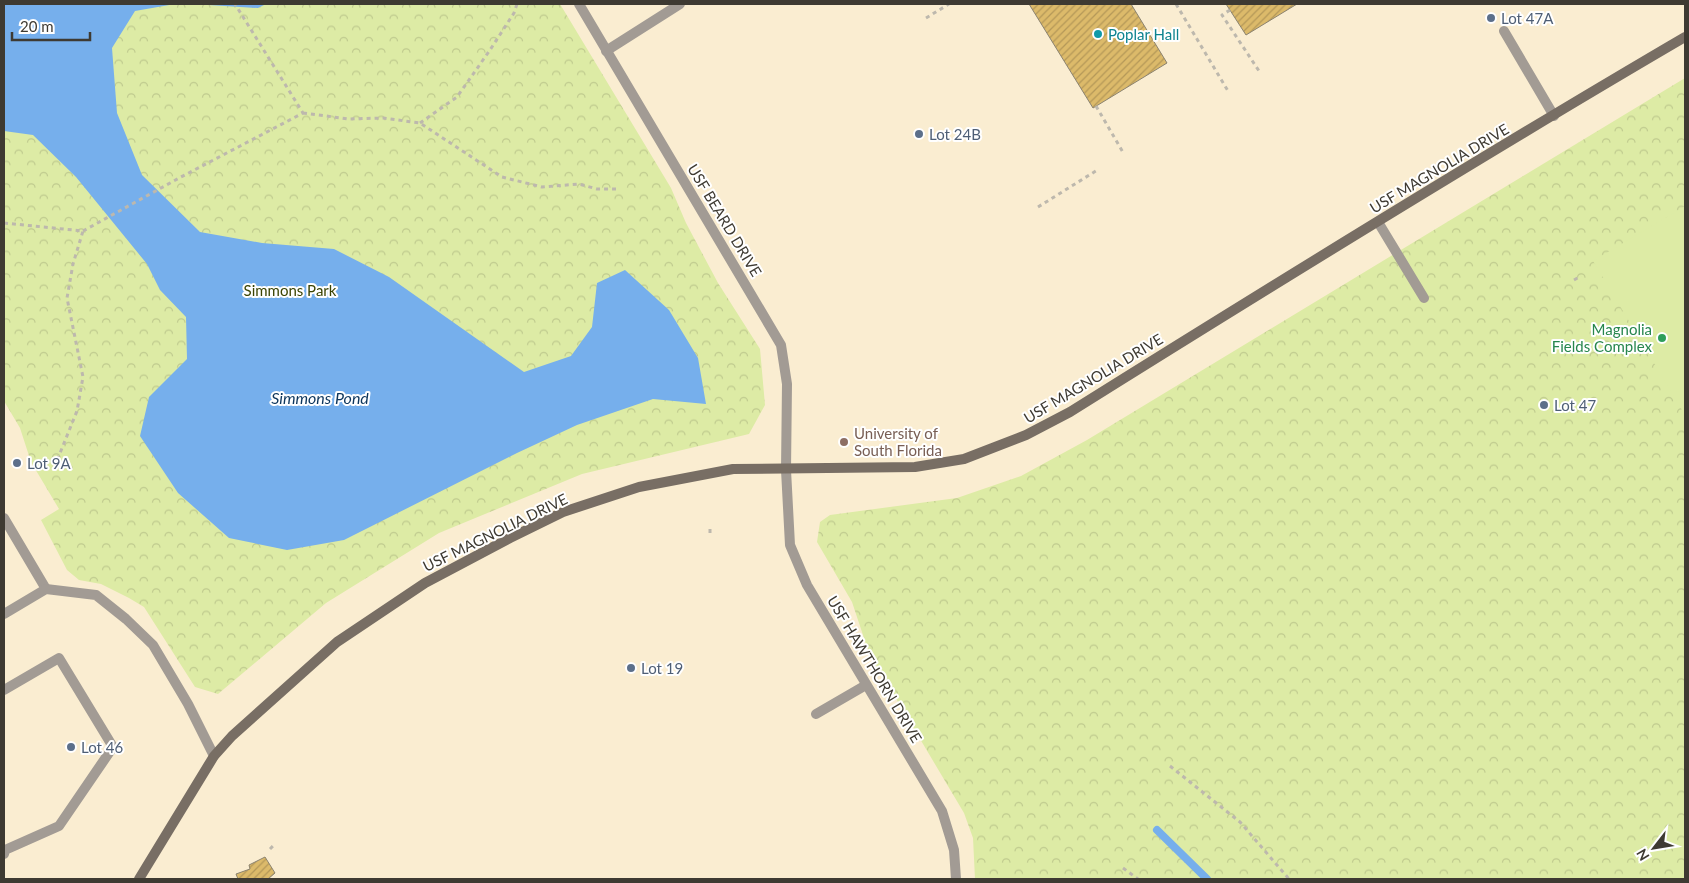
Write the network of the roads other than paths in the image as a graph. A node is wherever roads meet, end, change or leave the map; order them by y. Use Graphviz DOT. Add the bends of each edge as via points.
graph roads {
  1 [pos="579,4"];
  2 [pos="680,4"];
  3 [pos="1504,31"];
  4 [pos="1685,37"];
  5 [pos="606,51"];
  6 [pos="1554,116"];
  7 [pos="1378,222"];
  8 [pos="1424,298"];
  9 [pos="786,470"];
  10 [pos="4,518"];
  11 [pos="46,589"];
  12 [pos="4,614"];
  13 [pos="866,684"];
  14 [pos="4,690"];
  15 [pos="816,714"];
  16 [pos="214,756"];
  17 [pos="4,850"];
  18 [pos="139,879"];
  19 [pos="956,879"];
  1 -- 5 [label="street, USF BEARD DRIVE"];
  2 -- 5 [label="street"];
  3 -- 6 [label="street"];
  4 -- 6 [label="street, USF MAGNOLIA DRIVE"];
  5 -- 9 [label="street, USF BEARD DRIVE" via="781,345 787,384"];
  6 -- 7 [label="street, USF MAGNOLIA DRIVE"];
  7 -- 8 [label="street"];
  7 -- 9 [label="street, USF MAGNOLIA DRIVE" via="1070,412 1026,435 964,459 915,467"];
  9 -- 13 [label="street, USF HAWTHORN DRIVE" via="790,545 807,585"];
  9 -- 16 [label="street, USF MAGNOLIA DRIVE" via="733,469 639,487 563,512 510,538 425,583 337,642"];
  10 -- 11 [label="street"];
  11 -- 12 [label="street"];
  11 -- 16 [label="street" via="96,595 153,645"];
  13 -- 15 [label="street"];
  13 -- 19 [label="street, USF HAWTHORN DRIVE" via="942,811 954,850"];
  14 -- 17 [label="street" via="59,658 113,747 59,826"];
  16 -- 18 [label="street, USF MAGNOLIA DRIVE"];
}
